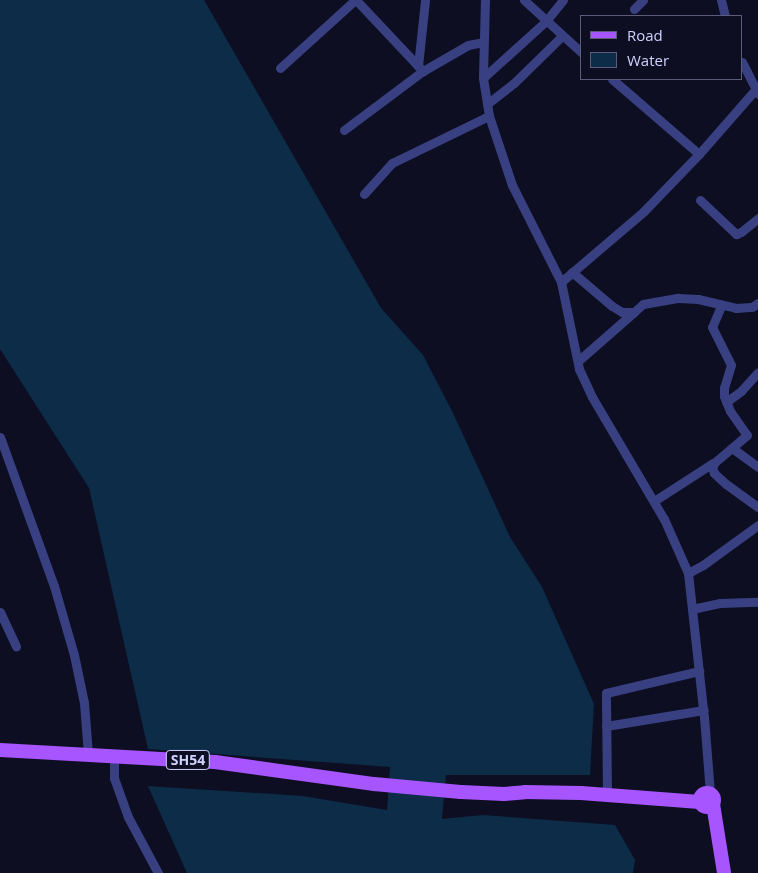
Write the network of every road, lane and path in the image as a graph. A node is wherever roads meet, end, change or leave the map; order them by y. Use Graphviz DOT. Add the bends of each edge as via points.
graph roads {
  1 [pos="355,0"];
  2 [pos="425,0"];
  3 [pos="485,0"];
  4 [pos="524,0"];
  5 [pos="563,0"];
  6 [pos="642,0"];
  7 [pos="721,0"];
  8 [pos="634,9"];
  9 [pos="725,15"];
  10 [pos="546,21"];
  11 [pos="562,36"];
  12 [pos="483,42"];
  13 [pos="580,50"];
  14 [pos="743,64"];
  15 [pos="280,68"];
  16 [pos="420,69"];
  17 [pos="483,78"];
  18 [pos="613,80"];
  19 [pos="756,87"];
  20 [pos="487,104"];
  21 [pos="489,116"];
  22 [pos="344,130"];
  23 [pos="700,154"];
  24 [pos="364,194"];
  25 [pos="700,200"];
  26 [pos="758,218"];
  27 [pos="572,272"];
  28 [pos="561,282"];
  29 [pos="758,303"];
  30 [pos="721,306"];
  31 [pos="634,312"];
  32 [pos="578,360"];
  33 [pos="758,372"];
  34 [pos="726,402"];
  35 [pos="0,437"];
  36 [pos="732,448"];
  37 [pos="714,463"];
  38 [pos="758,467"];
  39 [pos="654,501"];
  40 [pos="758,507"];
  41 [pos="758,525"];
  42 [pos="688,573"];
  43 [pos="758,602"];
  44 [pos="692,608"];
  45 [pos="0,612"];
  46 [pos="16,646"];
  47 [pos="699,671"];
  48 [pos="704,710"];
  49 [pos="606,726"];
  50 [pos="0,750"];
  51 [pos="88,754"];
  52 [pos="114,755"];
  53 [pos="607,794"];
  54 [pos="708,800"];
  55 [pos="158,873"];
  56 [pos="724,873"];
  1 -- 15 [label="street"];
  1 -- 16 [label="street"];
  2 -- 16 [label="street"];
  3 -- 12 [label="street"];
  4 -- 10 [label="street"];
  5 -- 10 [label="street"];
  6 -- 8 [label="street"];
  7 -- 9 [label="street"];
  10 -- 11 [label="street"];
  10 -- 17 [label="street"];
  11 -- 13 [label="street"];
  11 -- 20 [label="street" via="514,83"];
  12 -- 16 [label="street" via="468,45"];
  12 -- 17 [label="street"];
  14 -- 19 [label="street"];
  16 -- 22 [label="street"];
  17 -- 20 [label="street"];
  18 -- 23 [label="street"];
  19 -- 23 [label="street"];
  20 -- 21 [label="street"];
  21 -- 24 [label="street" via="392,163"];
  21 -- 28 [label="street" via="512,184"];
  23 -- 27 [label="street" via="644,211"];
  25 -- 26 [label="street" via="737,234"];
  27 -- 28 [label="street"];
  27 -- 31 [label="street" via="617,310"];
  28 -- 32 [label="street"];
  29 -- 30 [label="street" via="752,307"];
  30 -- 31 [label="street" via="698,299 678,298 643,304"];
  30 -- 34 [label="street" via="712,328 731,365 724,388"];
  31 -- 32 [label="street"];
  32 -- 39 [label="street" via="592,397"];
  33 -- 34 [label="street"];
  34 -- 36 [label="street" via="747,435"];
  35 -- 51 [label="street" via="54,586 74,655 84,703"];
  36 -- 37 [label="street"];
  36 -- 38 [label="street"];
  37 -- 39 [label="street"];
  37 -- 40 [label="street" via="712,469 720,478"];
  39 -- 42 [label="street"];
  41 -- 42 [label="street"];
  42 -- 44 [label="street"];
  43 -- 44 [label="street"];
  44 -- 47 [label="street"];
  45 -- 46 [label="street"];
  47 -- 48 [label="street"];
  47 -- 49 [label="street" via="606,693"];
  48 -- 49 [label="street"];
  48 -- 54 [label="street"];
  49 -- 53 [label="street"];
  50 -- 51 [label="main road, SH54"];
  51 -- 52 [label="main road, SH54"];
  52 -- 53 [label="main road, SH54" via="215,762 374,784 461,792"];
  52 -- 55 [label="street" via="114,778 128,817"];
  53 -- 54 [label="main road, SH54"];
  54 -- 56 [label="main road"];
}
